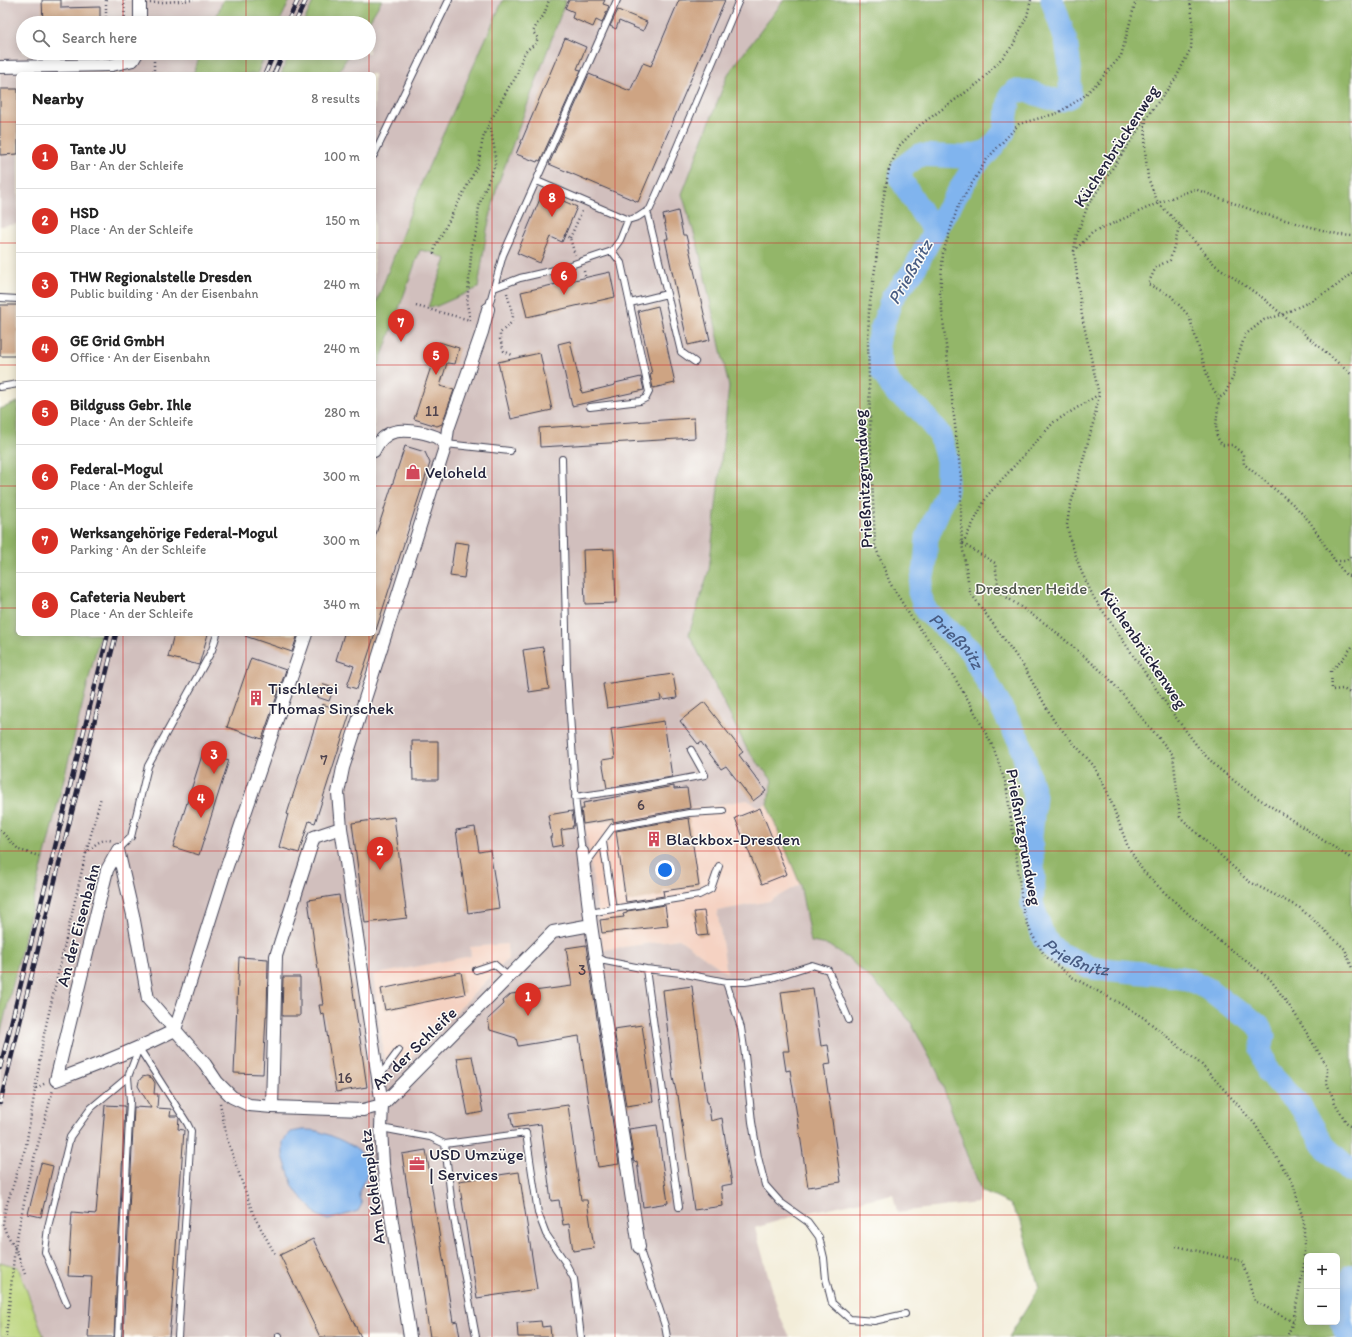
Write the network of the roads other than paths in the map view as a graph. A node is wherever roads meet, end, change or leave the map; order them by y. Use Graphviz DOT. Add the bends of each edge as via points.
graph roads {
  1 [pos="449,0"];
  2 [pos="617,0"];
  3 [pos="739,0"];
  4 [pos="140,2"];
  5 [pos="140,16"];
  6 [pos="133,60"];
  7 [pos="0,67"];
  8 [pos="376,151"];
  9 [pos="537,181"];
  10 [pos="647,211"];
  11 [pos="628,220"];
  12 [pos="612,251"];
  13 [pos="494,288"];
  14 [pos="667,294"];
  15 [pos="0,298"];
  16 [pos="16,299"];
  17 [pos="630,303"];
  18 [pos="488,309"];
  19 [pos="695,362"];
  20 [pos="16,384"];
  21 [pos="0,387"];
  22 [pos="590,408"];
  23 [pos="446,444"];
  24 [pos="376,447"];
  25 [pos="510,451"];
  26 [pos="562,458"];
  27 [pos="216,636"];
  28 [pos="305,636"];
  29 [pos="691,750"];
  30 [pos="575,797"];
  31 [pos="723,811"];
  32 [pos="341,828"];
  33 [pos="603,842"];
  34 [pos="121,847"];
  35 [pos="582,852"];
  36 [pos="584,866"];
  37 [pos="719,866"];
  38 [pos="613,909"];
  39 [pos="589,912"];
  40 [pos="591,925"];
  41 [pos="596,956"];
  42 [pos="646,968"];
  43 [pos="476,970"];
  44 [pos="508,978"];
  45 [pos="726,982"];
  46 [pos="849,1020"];
  47 [pos="175,1030"];
  48 [pos="139,1048"];
  49 [pos="399,1050"];
  50 [pos="128,1077"];
  51 [pos="378,1078"];
  52 [pos="382,1105"];
  53 [pos="272,1107"];
  54 [pos="381,1128"];
  55 [pos="445,1144"];
  56 [pos="679,1206"];
  57 [pos="639,1247"];
  58 [pos="68,1304"];
  59 [pos="905,1314"];
  60 [pos="118,1337"];
  61 [pos="178,1337"];
  62 [pos="410,1337"];
  63 [pos="476,1337"];
  64 [pos="581,1337"];
  65 [pos="667,1337"];
  1 -- 8 [label="lane"];
  2 -- 9 [label="lane"];
  3 -- 10 [label="lane" via="668,168"];
  4 -- 5 [label="street"];
  6 -- 7 [label="street" via="112,65"];
  9 -- 11 [label="lane"];
  9 -- 13 [label="lane" via="503,255"];
  10 -- 11 [label="lane"];
  10 -- 14 [label="lane"];
  11 -- 12 [label="lane" via="620,240"];
  12 -- 13 [label="lane"];
  12 -- 17 [label="lane" via="621,263"];
  13 -- 18 [label="lane"];
  14 -- 17 [label="lane"];
  14 -- 19 [label="lane" via="681,352"];
  15 -- 16 [label="lane"];
  17 -- 22 [label="lane" via="649,392 646,398 640,401"];
  18 -- 23 [label="street, An der Schleife" via="448,429"];
  20 -- 21 [label="lane"];
  23 -- 24 [label="street" via="436,437 413,431 399,431 389,433"];
  23 -- 25 [label="lane"];
  23 -- 32 [label="street, An der Schleife" via="343,768 338,793"];
  26 -- 30 [label="lane" via="567,670"];
  27 -- 34 [label="lane" via="212,650 148,766 131,837"];
  28 -- 47 [label="street" via="224,874"];
  29 -- 30 [label="lane" via="705,775"];
  30 -- 35 [label="lane"];
  31 -- 33 [label="lane" via="689,813 613,828"];
  32 -- 51 [label="street, An der Schleife"];
  32 -- 53 [label="street" via="314,838 276,956"];
  33 -- 36 [label="lane"];
  33 -- 38 [label="lane"];
  34 -- 47 [label="street, An der Eisenbahn" via="148,999"];
  34 -- 48 [label="street, An der Eisenbahn" via="107,870 56,1080"];
  35 -- 36 [label="street"];
  36 -- 39 [label="street"];
  37 -- 38 [label="lane" via="711,888 699,895"];
  38 -- 39 [label="lane"];
  39 -- 40 [label="street"];
  40 -- 41 [label="street"];
  40 -- 44 [label="street, An der Schleife" via="553,932"];
  41 -- 42 [label="lane"];
  41 -- 57 [label="street"];
  42 -- 45 [label="lane"];
  42 -- 56 [label="lane"];
  43 -- 44 [label="lane" via="494,964"];
  44 -- 52 [label="street, An der Schleife"];
  45 -- 46 [label="lane" via="772,978 812,965 828,970"];
  45 -- 59 [label="lane" via="741,1028 752,1122 765,1186 780,1202 808,1222 819,1237 832,1303 850,1319 874,1321"];
  47 -- 48 [label="street"];
  47 -- 53 [label="street, Am Kohlenplatz" via="232,1097 249,1105"];
  48 -- 50 [label="lane"];
  48 -- 61 [label="lane" via="191,1131"];
  49 -- 51 [label="lane"];
  50 -- 58 [label="lane" via="91,1108 70,1137 48,1227 45,1252"];
  50 -- 60 [label="lane" via="130,1101"];
  51 -- 52 [label="street, An der Schleife"];
  52 -- 53 [label="street, Am Kohlenplatz" via="363,1110"];
  52 -- 54 [label="street, Am Kohlenplatz"];
  54 -- 55 [label="lane" via="430,1137"];
  54 -- 62 [label="street, Am Kohlenplatz" via="383,1164"];
  55 -- 63 [label="lane" via="452,1208"];
  55 -- 64 [label="lane" via="526,1133 538,1213 546,1234 574,1279"];
  57 -- 65 [label="lane"];
}
